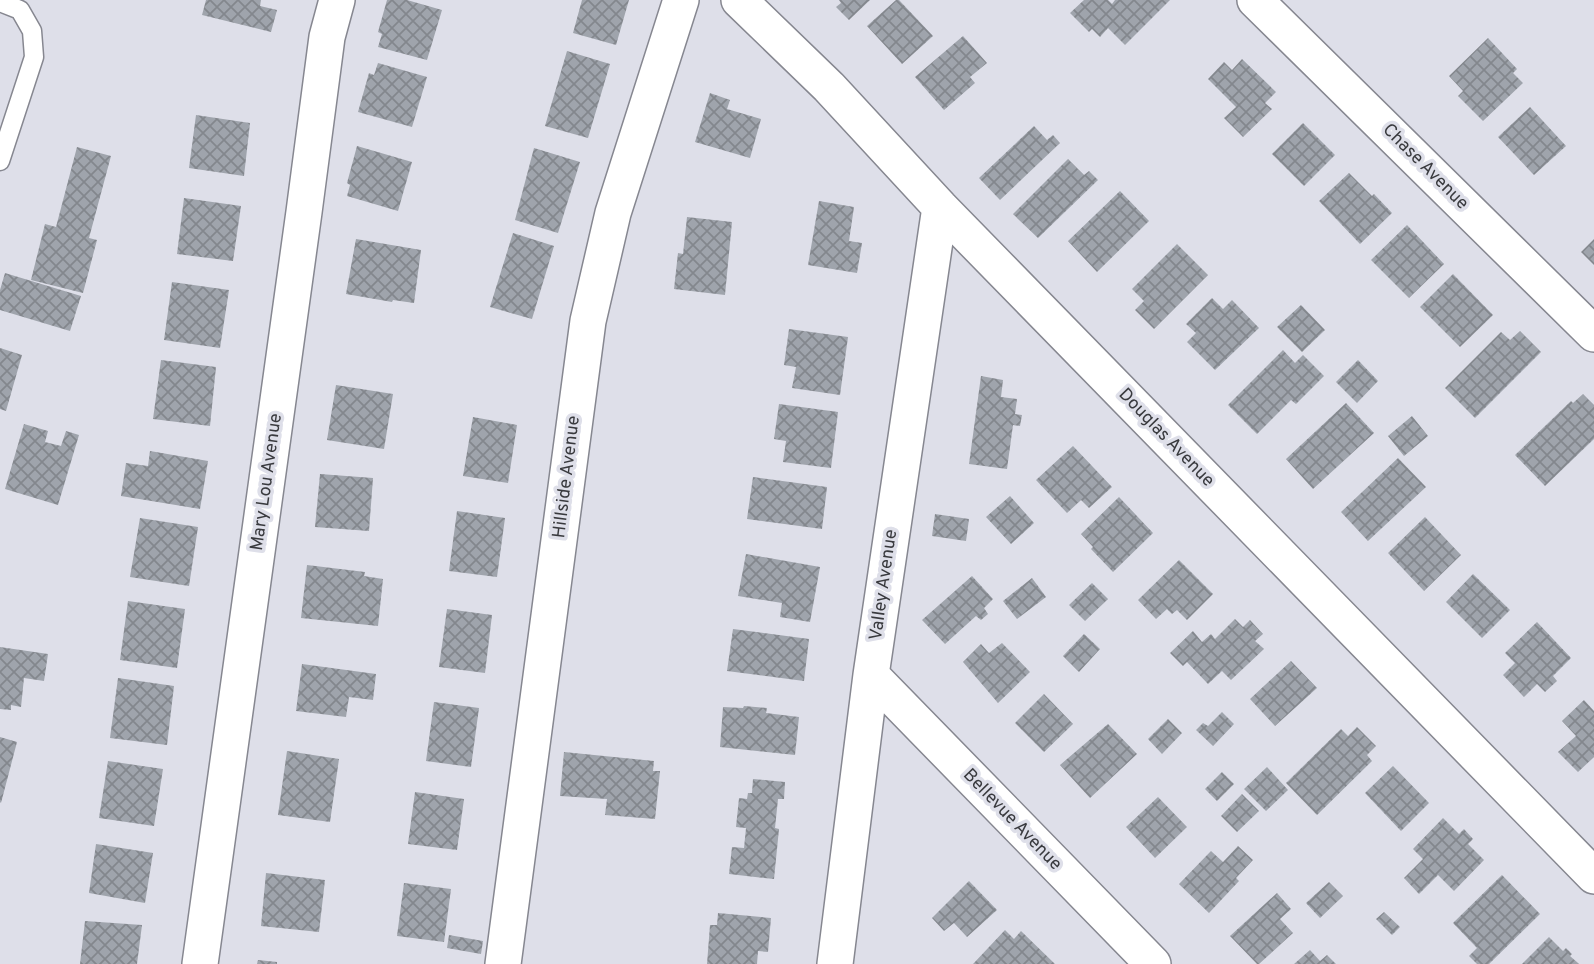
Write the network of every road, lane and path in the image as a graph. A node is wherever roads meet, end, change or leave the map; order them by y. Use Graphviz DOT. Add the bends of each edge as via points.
graph roads {
  1 [pos="337,0"];
  2 [pos="681,0"];
  3 [pos="739,0"];
  4 [pos="1255,0"];
  5 [pos="0,2"];
  6 [pos="0,160"];
  7 [pos="940,206"];
  8 [pos="1594,334"];
  9 [pos="871,675"];
  10 [pos="1594,876"];
  11 [pos="200,964"];
  12 [pos="503,964"];
  13 [pos="835,964"];
  14 [pos="1153,964"];
  1 -- 11 [label="street, Mary Lou Avenue" via="327,37"];
  2 -- 12 [label="street, Hillside Avenue" via="613,213 588,321"];
  3 -- 7 [label="street, Douglas Avenue" via="829,87"];
  4 -- 8 [label="street, Chase Avenue"];
  5 -- 6 [label="lane" via="20,10 33,31 34,57"];
  7 -- 9 [label="street, Valley Avenue"];
  7 -- 10 [label="street, Douglas Avenue"];
  9 -- 13 [label="street, Valley Avenue"];
  9 -- 14 [label="street, Bellevue Avenue"];
}
